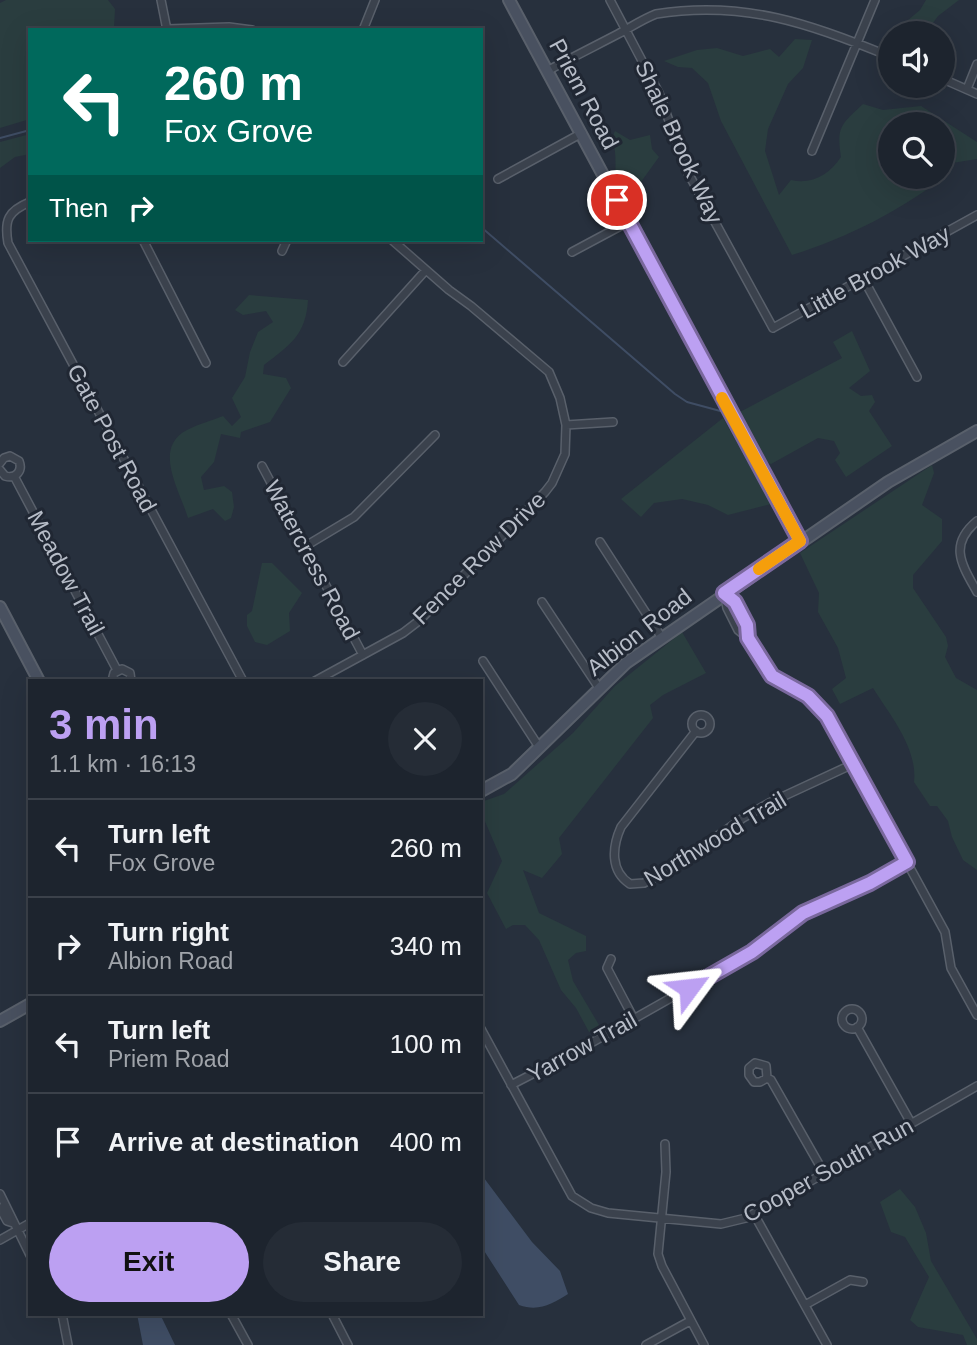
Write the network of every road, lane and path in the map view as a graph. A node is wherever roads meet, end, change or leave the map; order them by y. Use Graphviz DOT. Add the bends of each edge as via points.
graph roads {
  1 [pos="161,0"];
  2 [pos="375,0"];
  3 [pos="509,0"];
  4 [pos="610,0"];
  5 [pos="875,0"];
  6 [pos="167,28"];
  7 [pos="208,28"];
  8 [pos="237,28"];
  9 [pos="364,28"];
  10 [pos="626,30"];
  11 [pos="857,43"];
  12 [pos="878,52"];
  13 [pos="977,64"];
  14 [pos="547,71"];
  15 [pos="955,84"];
  16 [pos="967,89"];
  17 [pos="977,94"];
  18 [pos="582,133"];
  19 [pos="812,151"];
  20 [pos="498,179"];
  21 [pos="28,203"];
  22 [pos="977,215"];
  23 [pos="628,222"];
  24 [pos="144,242"];
  25 [pos="286,242"];
  26 [pos="394,242"];
  27 [pos="282,251"];
  28 [pos="572,252"];
  29 [pos="426,270"];
  30 [pos="863,278"];
  31 [pos="773,328"];
  32 [pos="344,362"];
  33 [pos="206,363"];
  34 [pos="917,377"];
  35 [pos="613,422"];
  36 [pos="566,425"];
  37 [pos="977,431"];
  38 [pos="435,435"];
  39 [pos="0,450"];
  40 [pos="2,461"];
  41 [pos="262,466"];
  42 [pos="0,471"];
  43 [pos="15,476"];
  44 [pos="977,521"];
  45 [pos="600,541"];
  46 [pos="800,541"];
  47 [pos="304,547"];
  48 [pos="977,592"];
  49 [pos="724,593"];
  50 [pos="542,602"];
  51 [pos="0,607"];
  52 [pos="662,638"];
  53 [pos="363,655"];
  54 [pos="483,661"];
  55 [pos="117,670"];
  56 [pos="39,679"];
  57 [pos="112,679"];
  58 [pos="130,679"];
  59 [pos="242,679"];
  60 [pos="319,679"];
  61 [pos="599,688"];
  62 [pos="696,731"];
  63 [pos="539,747"];
  64 [pos="853,764"];
  65 [pos="483,790"];
  66 [pos="907,862"];
  67 [pos="611,959"];
  68 [pos="28,1005"];
  69 [pos="977,1015"];
  70 [pos="634,1019"];
  71 [pos="0,1021"];
  72 [pos="857,1027"];
  73 [pos="483,1033"];
  74 [pos="767,1077"];
  75 [pos="511,1085"];
  76 [pos="977,1086"];
  77 [pos="911,1123"];
  78 [pos="665,1144"];
  79 [pos="824,1173"];
  80 [pos="0,1194"];
  81 [pos="0,1208"];
  82 [pos="754,1214"];
  83 [pos="661,1219"];
  84 [pos="28,1224"];
  85 [pos="15,1227"];
  86 [pos="0,1240"];
  87 [pos="28,1251"];
  88 [pos="863,1282"];
  89 [pos="805,1305"];
  90 [pos="62,1316"];
  91 [pos="232,1316"];
  92 [pos="333,1316"];
  93 [pos="690,1321"];
  94 [pos="68,1345"];
  95 [pos="248,1345"];
  96 [pos="348,1345"];
  97 [pos="646,1345"];
  98 [pos="704,1345"];
  99 [pos="827,1345"];
  1 -- 6 [label="street"];
  2 -- 9 [label="street"];
  3 -- 14 [label="street, Priem Road"];
  4 -- 10 [label="street, Shale Brook Way"];
  5 -- 11 [label="street"];
  7 -- 8 [label="street"];
  10 -- 11 [label="street" via="654,15 719,2 774,9"];
  10 -- 14 [label="street"];
  10 -- 31 [label="street, Shale Brook Way" via="659,93 687,171"];
  11 -- 12 [label="street"];
  11 -- 19 [label="street"];
  13 -- 16 [label="street"];
  14 -- 18 [label="street, Priem Road"];
  15 -- 16 [label="street"];
  16 -- 17 [label="street"];
  18 -- 20 [label="street"];
  18 -- 23 [label="street, Priem Road"];
  21 -- 59 [label="street, Gate Post Road" via="15,208 5,226 8,243"];
  22 -- 30 [label="street, Little Brook Way"];
  23 -- 28 [label="street"];
  23 -- 46 [label="street, Priem Road"];
  24 -- 33 [label="street"];
  25 -- 27 [label="street"];
  26 -- 29 [label="street"];
  29 -- 32 [label="street"];
  29 -- 36 [label="street" via="549,372"];
  30 -- 31 [label="street, Little Brook Way"];
  30 -- 34 [label="street"];
  35 -- 36 [label="street"];
  36 -- 53 [label="street, Fence Row Drive" via="565,454 545,492 420,621"];
  37 -- 46 [label="street, Albion Road" via="888,482"];
  38 -- 47 [label="street" via="354,517"];
  39 -- 40 [label="street, Meadow Trail"];
  40 -- 43 [label="street, Meadow Trail" via="10,456 19,461"];
  41 -- 47 [label="street, Watercress Road"];
  42 -- 43 [label="street"];
  43 -- 55 [label="street, Meadow Trail"];
  44 -- 48 [label="street" via="960,545 961,563"];
  45 -- 52 [label="street"];
  46 -- 49 [label="street, Albion Road"];
  47 -- 53 [label="street, Watercress Road"];
  49 -- 52 [label="street, Albion Road"];
  49 -- 64 [label="street" via="735,602 748,638 772,676 808,696 827,716"];
  50 -- 61 [label="street"];
  51 -- 56 [label="street"];
  52 -- 61 [label="street, Albion Road"];
  53 -- 60 [label="street, Fence Row Drive"];
  54 -- 63 [label="street"];
  55 -- 57 [label="street"];
  55 -- 58 [label="street, Meadow Trail" via="128,671"];
  61 -- 63 [label="street, Albion Road"];
  62 -- 64 [label="street, Northwood Trail" via="621,827 614,846 615,862 630,884 640,885 769,803"];
  63 -- 65 [label="street, Albion Road" via="512,775"];
  64 -- 66 [label="street"];
  66 -- 69 [label="street" via="945,932 951,968"];
  66 -- 70 [label="street, Yarrow Trail" via="803,913 752,952"];
  67 -- 70 [label="street" via="607,968"];
  68 -- 71 [label="street"];
  70 -- 75 [label="street, Yarrow Trail"];
  72 -- 77 [label="street"];
  73 -- 75 [label="street, Cooper South Run"];
  74 -- 79 [label="street"];
  75 -- 83 [label="street, Cooper South Run" via="572,1196 597,1210"];
  76 -- 77 [label="street, Cooper South Run"];
  77 -- 79 [label="street, Cooper South Run"];
  78 -- 83 [label="street"];
  79 -- 82 [label="street, Cooper South Run"];
  80 -- 85 [label="street"];
  81 -- 85 [label="street"];
  82 -- 83 [label="street, Cooper South Run" via="720,1224"];
  82 -- 89 [label="street"];
  83 -- 93 [label="street" via="660,1260"];
  84 -- 85 [label="street"];
  85 -- 86 [label="street"];
  85 -- 87 [label="street"];
  88 -- 89 [label="street" via="850,1280"];
  89 -- 99 [label="street"];
  90 -- 94 [label="street"];
  91 -- 95 [label="street"];
  92 -- 96 [label="street"];
  93 -- 97 [label="street"];
  93 -- 98 [label="street"];
}
